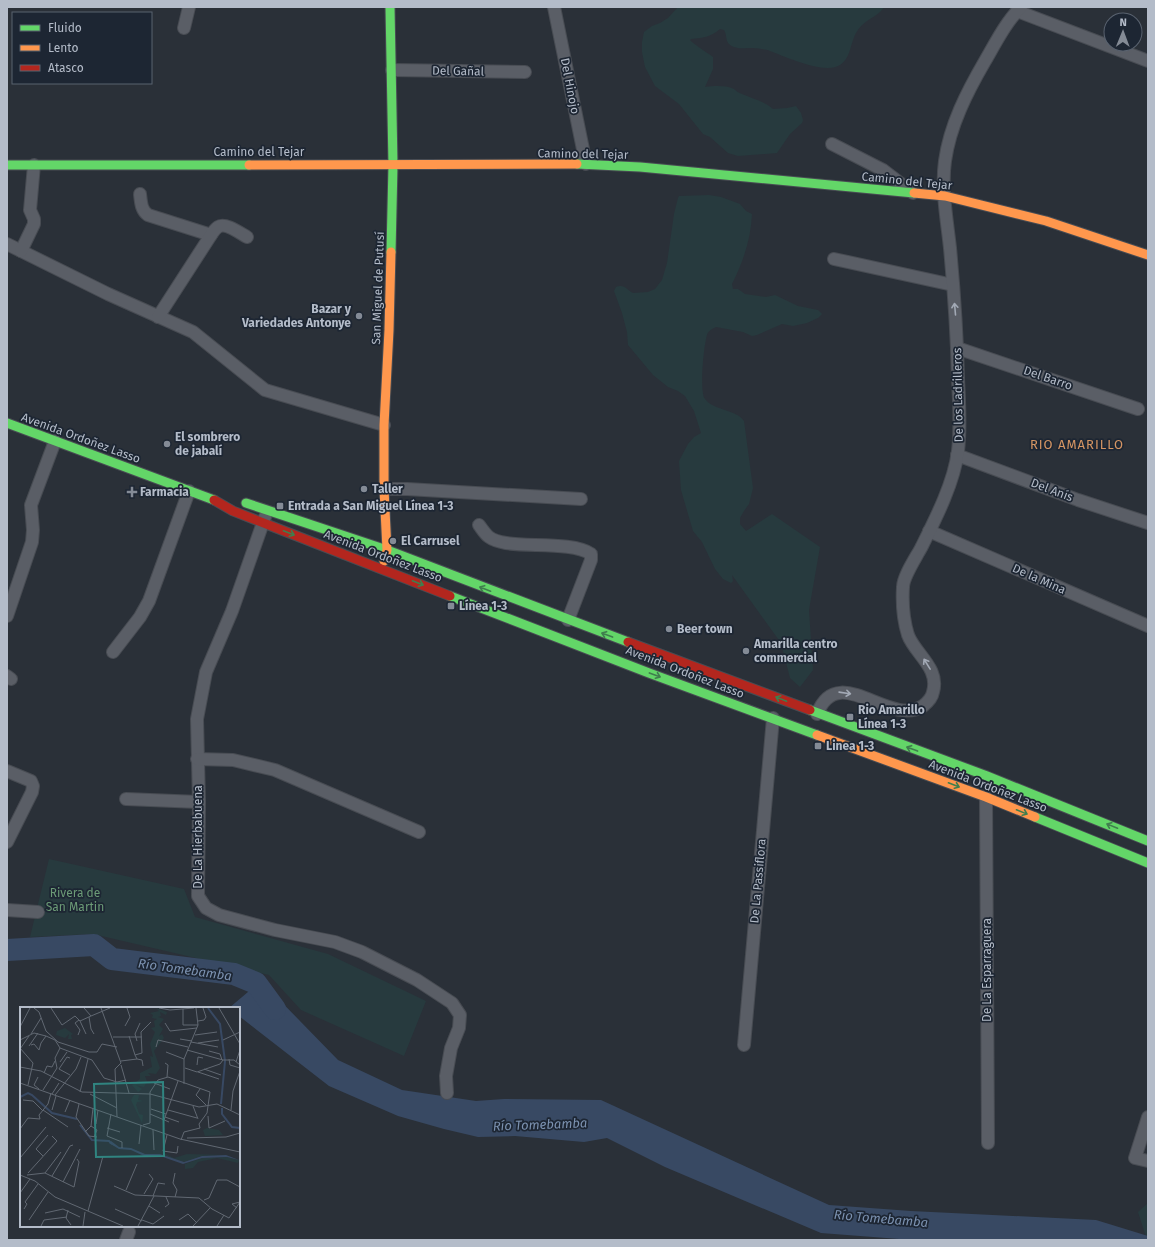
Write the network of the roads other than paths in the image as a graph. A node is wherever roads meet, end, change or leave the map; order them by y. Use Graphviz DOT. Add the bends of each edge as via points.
graph roads {
  1 [pos="189,7"];
  2 [pos="390,7"];
  3 [pos="554,7"];
  4 [pos="1020,9"];
  5 [pos="184,28"];
  6 [pos="1148,61"];
  7 [pos="392,70"];
  8 [pos="525,72"];
  9 [pos="832,144"];
  10 [pos="393,164"];
  11 [pos="586,164"];
  12 [pos="7,165"];
  13 [pos="34,165"];
  14 [pos="913,192"];
  15 [pos="140,194"];
  16 [pos="945,196"];
  17 [pos="211,235"];
  18 [pos="247,237"];
  19 [pos="8,247"];
  20 [pos="21,252"];
  21 [pos="1148,255"];
  22 [pos="834,259"];
  23 [pos="953,285"];
  24 [pos="158,317"];
  25 [pos="957,348"];
  26 [pos="1138,409"];
  27 [pos="7,423"];
  28 [pos="384,425"];
  29 [pos="55,441"];
  30 [pos="957,455"];
  31 [pos="384,489"];
  32 [pos="189,491"];
  33 [pos="581,499"];
  34 [pos="215,500"];
  35 [pos="267,510"];
  36 [pos="263,522"];
  37 [pos="1148,522"];
  38 [pos="479,525"];
  39 [pos="929,531"];
  40 [pos="387,550"];
  41 [pos="382,569"];
  42 [pos="7,616"];
  43 [pos="568,620"];
  44 [pos="1148,626"];
  45 [pos="113,652"];
  46 [pos="817,714"];
  47 [pos="773,718"];
  48 [pos="197,758"];
  49 [pos="7,771"];
  50 [pos="986,797"];
  51 [pos="126,800"];
  52 [pos="199,802"];
  53 [pos="419,832"];
  54 [pos="1148,841"];
  55 [pos="7,842"];
  56 [pos="1148,863"];
  57 [pos="7,910"];
  58 [pos="38,912"];
  59 [pos="744,1045"];
  60 [pos="446,1093"];
  61 [pos="1148,1117"];
  62 [pos="988,1143"];
  63 [pos="1148,1161"];
  1 -- 5 [label="street"];
  2 -- 7 [label="main road, San Miguel de Putusí"];
  3 -- 11 [label="street, Del Hinojo"];
  4 -- 6 [label="street"];
  4 -- 16 [label="street, De los Ladrilleros" via="1003,30 971,85 954,124 945,161"];
  7 -- 8 [label="street, Del Gañal"];
  7 -- 10 [label="main road, San Miguel de Putusí"];
  9 -- 14 [label="street" via="883,170"];
  10 -- 11 [label="main road, Camino del Tejar"];
  10 -- 13 [label="main road, Camino del Tejar"];
  10 -- 28 [label="main road, San Miguel de Putusí"];
  11 -- 14 [label="main road, Camino del Tejar"];
  12 -- 13 [label="main road, Camino del Tejar"];
  13 -- 20 [label="street" via="30,210 34,224"];
  14 -- 16 [label="main road, Camino del Tejar"];
  15 -- 17 [label="street" via="143,212 148,215"];
  16 -- 21 [label="main road, Camino del Tejar" via="1046,221"];
  16 -- 23 [label="street, De los Ladrilleros"];
  17 -- 18 [label="street" via="218,227 226,226"];
  17 -- 24 [label="street"];
  19 -- 20 [label="street"];
  20 -- 24 [label="street"];
  22 -- 23 [label="street"];
  25 -- 23 [label="street, De los Ladrilleros, one-way"];
  24 -- 28 [label="street" via="193,332 265,390"];
  25 -- 26 [label="street, Del Barro"];
  25 -- 30 [label="street, De los Ladrilleros" via="960,427"];
  27 -- 29 [label="main road, Avenida Ordoñez Lasso"];
  28 -- 31 [label="main road, San Miguel de Putusí"];
  29 -- 32 [label="main road, Avenida Ordoñez Lasso"];
  29 -- 42 [label="street" via="31,505 32,542"];
  30 -- 37 [label="street, Del Anís" via="1078,500"];
  30 -- 39 [label="street, De los Ladrilleros" via="946,494"];
  31 -- 33 [label="street"];
  31 -- 40 [label="main road, San Miguel de Putusí"];
  32 -- 34 [label="main road, Avenida Ordoñez Lasso"];
  32 -- 45 [label="street" via="149,601"];
  34 -- 35 [label="main road, Avenida Ordoñez Lasso" via="234,500"];
  34 -- 36 [label="main road, Avenida Ordoñez Lasso" via="233,511"];
  35 -- 36 [label="street, De La Hierbabuena"];
  35 -- 40 [label="main road, Avenida Ordoñez Lasso"];
  36 -- 41 [label="main road, Avenida Ordoñez Lasso, one-way"];
  36 -- 48 [label="street, De La Hierbabuena" via="232,611 206,672 197,719"];
  38 -- 43 [label="street" via="489,537 499,541 511,544 572,547 591,554"];
  39 -- 44 [label="street, De la Mina"];
  46 -- 39 [label="street, De los Ladrilleros, one-way" via="821,703 837,692 848,693 900,710 918,709 929,702 935,680 930,667 909,636 902,610 903,584"];
  40 -- 41 [label="main road, San Miguel de Putusí"];
  43 -- 40 [label="main road, Avenida Ordoñez Lasso, one-way"];
  41 -- 47 [label="main road, Avenida Ordoñez Lasso, one-way" via="649,673"];
  46 -- 43 [label="main road, Avenida Ordoñez Lasso, one-way"];
  54 -- 46 [label="main road, Avenida Ordoñez Lasso, one-way" via="986,776"];
  47 -- 50 [label="main road, Avenida Ordoñez Lasso, one-way"];
  47 -- 59 [label="street, De La Passiflora"];
  48 -- 52 [label="street, De La Hierbabuena"];
  48 -- 53 [label="street" via="233,760 275,770"];
  49 -- 55 [label="street" via="31,781 33,786"];
  50 -- 56 [label="main road, Avenida Ordoñez Lasso, one-way"];
  50 -- 62 [label="street, De La Esparraguera"];
  51 -- 52 [label="street"];
  52 -- 60 [label="street, De La Hierbabuena" via="198,896 206,908 219,915 335,942 362,952 418,980 452,1003 460,1015 460,1028 451,1048"];
  57 -- 58 [label="street"];
  61 -- 63 [label="street" via="1136,1158"];
}
